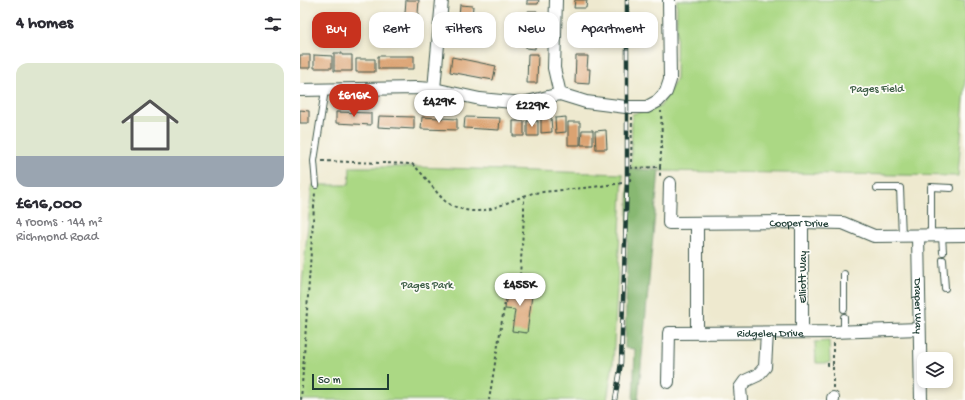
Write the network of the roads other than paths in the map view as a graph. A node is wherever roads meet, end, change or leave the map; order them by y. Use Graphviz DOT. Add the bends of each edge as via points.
graph roads {
  1 [pos="442,0"];
  2 [pos="556,0"];
  3 [pos="669,0"];
  4 [pos="434,89"];
  5 [pos="300,90"];
  6 [pos="325,90"];
  7 [pos="560,94"];
  8 [pos="665,184"];
  9 [pos="316,185"];
  10 [pos="877,188"];
  11 [pos="951,188"];
  12 [pos="802,222"];
  13 [pos="697,223"];
  14 [pos="965,235"];
  15 [pos="902,236"];
  16 [pos="918,236"];
  17 [pos="937,236"];
  18 [pos="943,252"];
  19 [pos="943,260"];
  20 [pos="844,274"];
  21 [pos="945,288"];
  22 [pos="844,309"];
  23 [pos="844,317"];
  24 [pos="919,329"];
  25 [pos="697,332"];
  26 [pos="802,332"];
  27 [pos="838,332"];
  28 [pos="767,333"];
  29 [pos="668,382"];
  30 [pos="741,400"];
  31 [pos="921,400"];
  1 -- 4 [label="street"];
  2 -- 7 [label="street" via="554,68"];
  3 -- 7 [label="street" via="670,80 666,92 658,101 647,107 626,107 586,102"];
  4 -- 6 [label="street"];
  4 -- 7 [label="street" via="480,99 522,102"];
  5 -- 6 [label="street"];
  6 -- 9 [label="lane" via="314,161"];
  8 -- 13 [label="street, Cooper Drive" via="669,223"];
  10 -- 15 [label="lane" via="900,188"];
  11 -- 17 [label="lane" via="932,186"];
  12 -- 13 [label="street, Cooper Drive"];
  12 -- 15 [label="street, Cooper Drive" via="843,223 874,236"];
  12 -- 26 [label="street, Elliott Way"];
  13 -- 25 [label="street"];
  14 -- 17 [label="street, Cooper Drive"];
  15 -- 16 [label="street, Cooper Drive"];
  16 -- 17 [label="street, Cooper Drive"];
  16 -- 24 [label="street, Draper Way"];
  17 -- 18 [label="lane"];
  19 -- 21 [label="lane"];
  20 -- 22 [label="lane"];
  23 -- 27 [label="lane"];
  24 -- 27 [label="street, Ridgeley Drive"];
  24 -- 31 [label="street, Draper Way"];
  25 -- 28 [label="street, Ridgeley Drive"];
  25 -- 29 [label="street, Ridgeley Drive" via="669,334"];
  26 -- 27 [label="street, Ridgeley Drive"];
  26 -- 28 [label="street, Ridgeley Drive"];
  28 -- 30 [label="street" via="765,367 740,388"];
}
